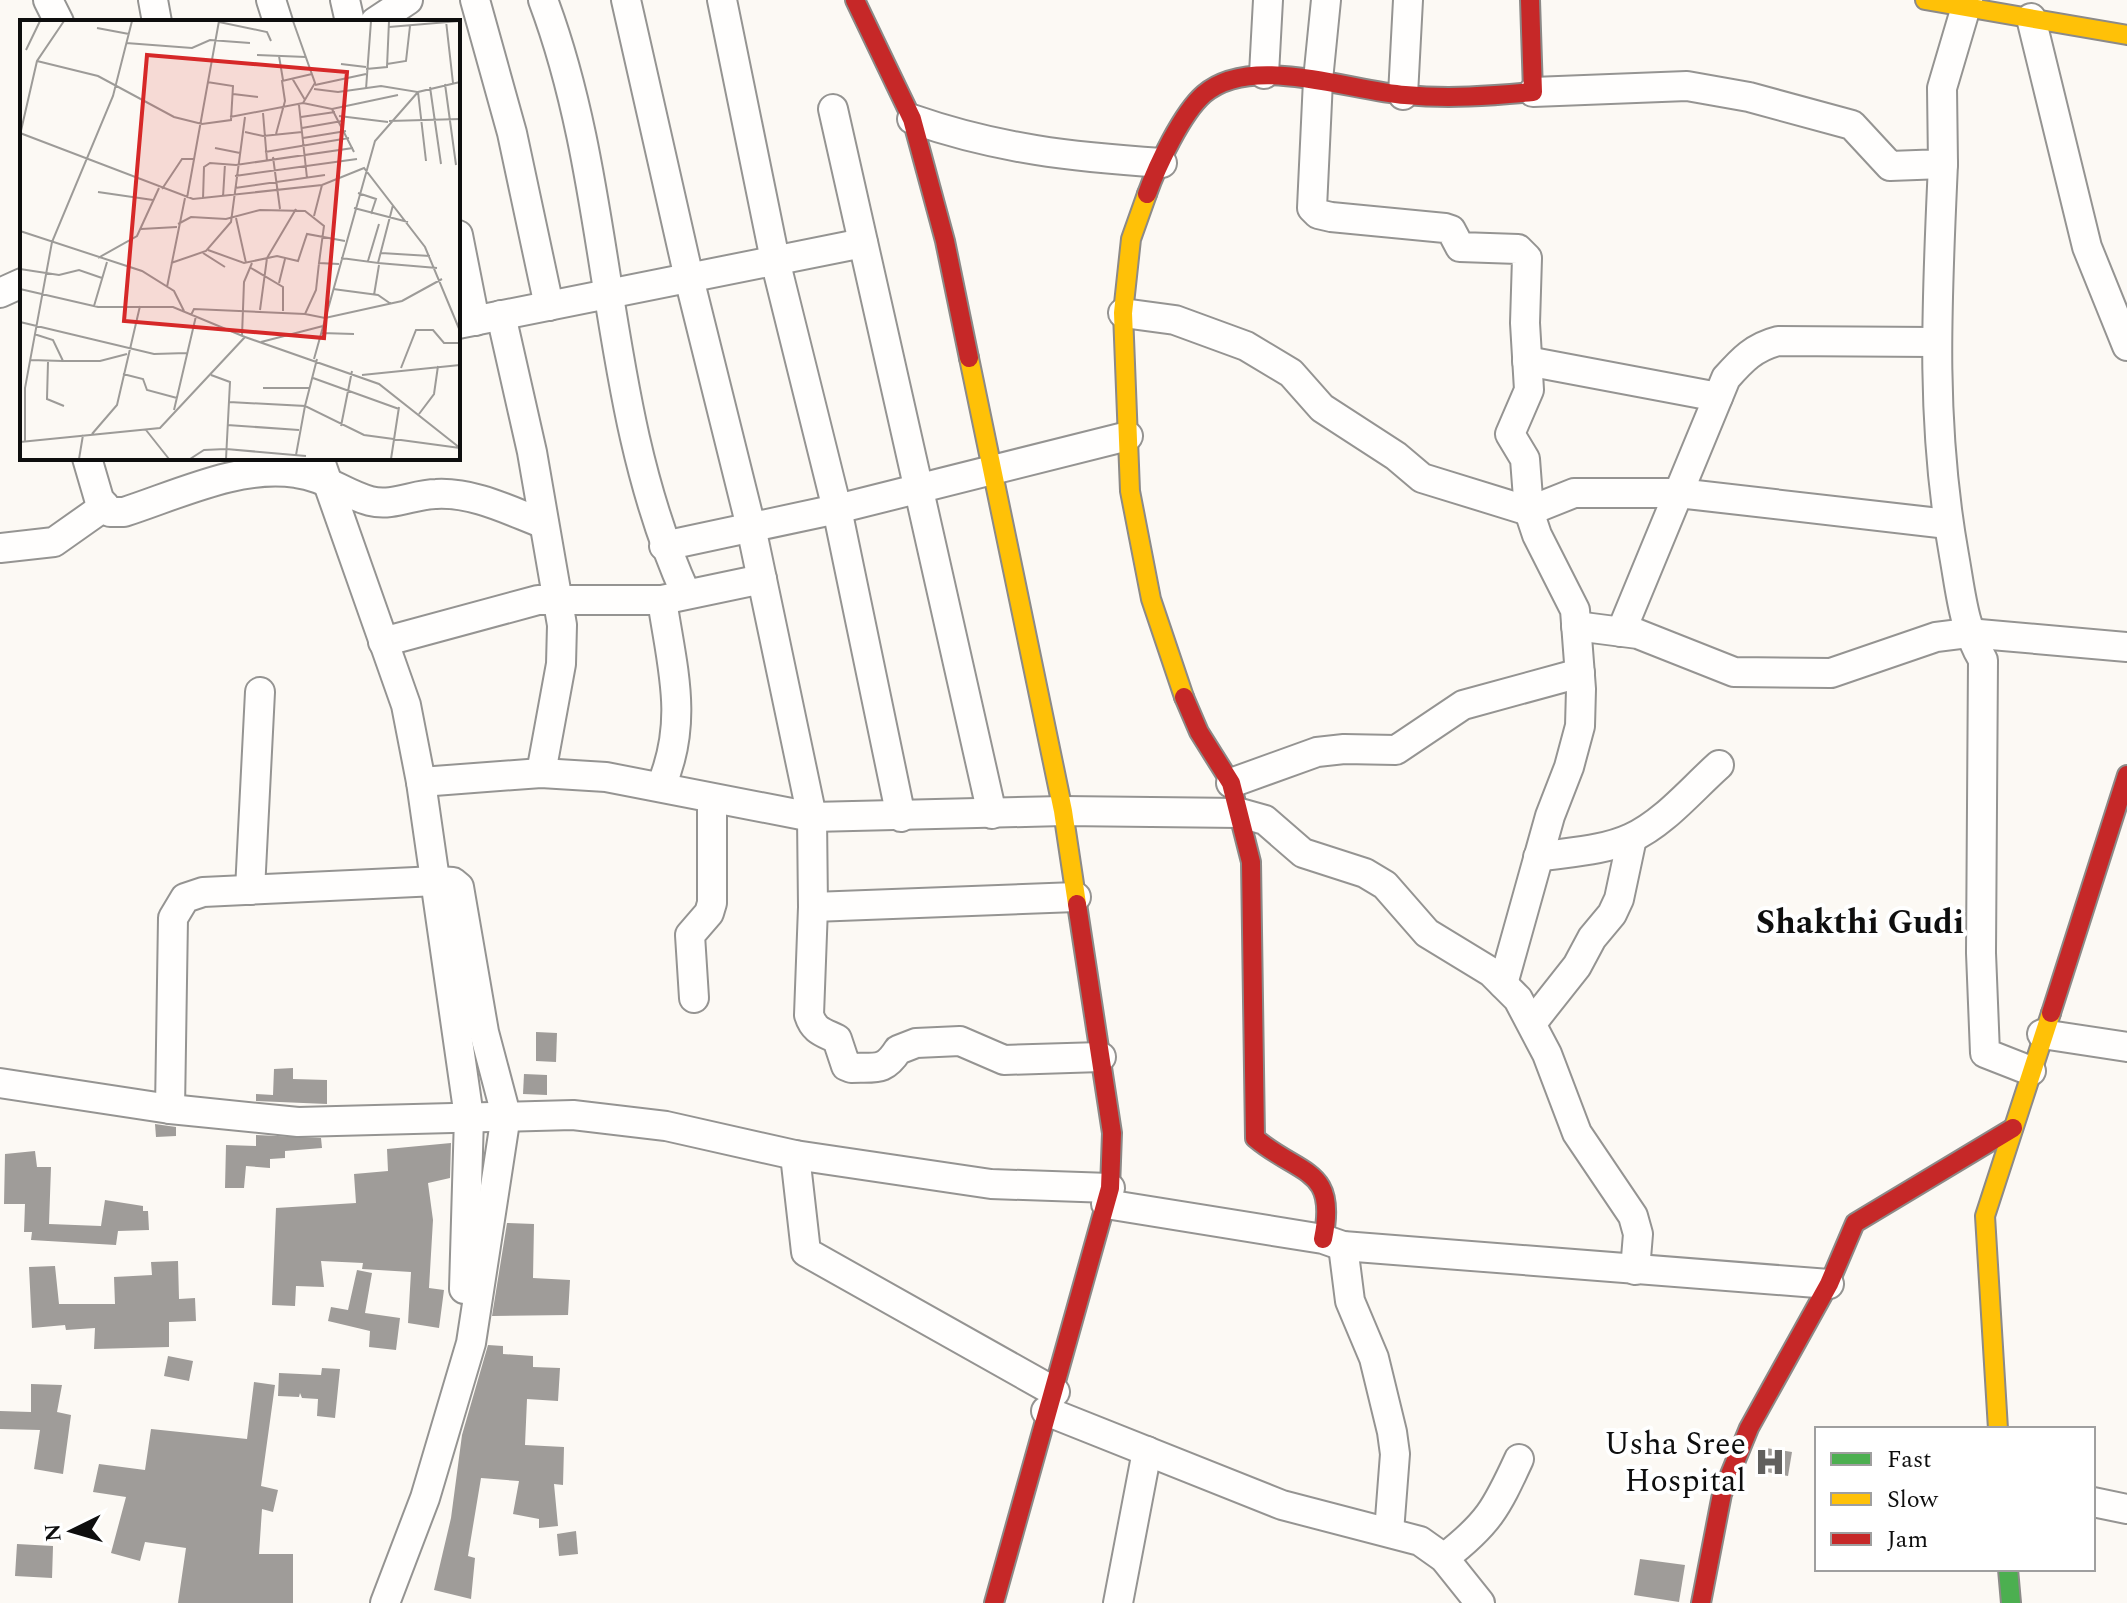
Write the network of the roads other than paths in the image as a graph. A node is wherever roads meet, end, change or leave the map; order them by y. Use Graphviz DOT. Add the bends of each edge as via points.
graph roads {
  1 [pos="48,0"];
  2 [pos="153,0"];
  3 [pos="271,0"];
  4 [pos="345,0"];
  5 [pos="475,0"];
  6 [pos="543,0"];
  7 [pos="626,0"];
  8 [pos="722,0"];
  9 [pos="855,0"];
  10 [pos="1268,0"];
  11 [pos="1326,0"];
  12 [pos="1408,0"];
  13 [pos="1530,0"];
  14 [pos="1925,0"];
  15 [pos="1968,4"];
  16 [pos="2087,14"];
  17 [pos="2031,18"];
  18 [pos="58,20"];
  19 [pos="157,20"];
  20 [pos="277,20"];
  21 [pos="350,20"];
  22 [pos="2127,35"];
  23 [pos="1264,74"];
  24 [pos="1318,80"];
  25 [pos="1533,92"];
  26 [pos="1403,95"];
  27 [pos="833,109"];
  28 [pos="912,119"];
  29 [pos="1162,163"];
  30 [pos="1943,164"];
  31 [pos="863,243"];
  32 [pos="460,244"];
  33 [pos="775,260"];
  34 [pos="689,278"];
  35 [pos="20,284"];
  36 [pos="0,293"];
  37 [pos="608,294"];
  38 [pos="549,306"];
  39 [pos="1123,313"];
  40 [pos="478,320"];
  41 [pos="1934,342"];
  42 [pos="2127,346"];
  43 [pos="1527,361"];
  44 [pos="1718,397"];
  45 [pos="1128,436"];
  46 [pos="88,460"];
  47 [pos="322,469"];
  48 [pos="992,469"];
  49 [pos="920,489"];
  50 [pos="1678,493"];
  51 [pos="105,506"];
  52 [pos="837,509"];
  53 [pos="1529,511"];
  54 [pos="542,523"];
  55 [pos="1948,524"];
  56 [pos="751,527"];
  57 [pos="664,546"];
  58 [pos="0,548"];
  59 [pos="762,579"];
  60 [pos="674,597"];
  61 [pos="559,598"];
  62 [pos="1576,626"];
  63 [pos="1621,632"];
  64 [pos="1968,633"];
  65 [pos="383,642"];
  66 [pos="2127,647"];
  67 [pos="1580,673"];
  68 [pos="260,692"];
  69 [pos="1719,765"];
  70 [pos="541,773"];
  71 [pos="2127,775"];
  72 [pos="421,782"];
  73 [pos="1231,783"];
  74 [pos="661,786"];
  75 [pos="712,799"];
  76 [pos="1063,811"];
  77 [pos="1240,813"];
  78 [pos="992,814"];
  79 [pos="812,817"];
  80 [pos="901,817"];
  81 [pos="1632,838"];
  82 [pos="1538,857"];
  83 [pos="437,881"];
  84 [pos="250,890"];
  85 [pos="1076,897"];
  86 [pos="813,907"];
  87 [pos="1503,984"];
  88 [pos="694,998"];
  89 [pos="1532,1023"];
  90 [pos="2042,1034"];
  91 [pos="2127,1047"];
  92 [pos="1101,1057"];
  93 [pos="2031,1071"];
  94 [pos="0,1083"];
  95 [pos="170,1109"];
  96 [pos="506,1115"];
  97 [pos="469,1117"];
  98 [pos="2013,1128"];
  99 [pos="795,1155"];
  100 [pos="1108,1196"];
  101 [pos="1333,1243"];
  102 [pos="1635,1270"];
  103 [pos="1829,1284"];
  104 [pos="458,1386"];
  105 [pos="1050,1402"];
  106 [pos="1998,1427"];
  107 [pos="1147,1451"];
  108 [pos="1519,1459"];
  109 [pos="2095,1502"];
  110 [pos="2127,1509"];
  111 [pos="1389,1532"];
  112 [pos="1444,1558"];
  113 [pos="2008,1571"];
  114 [pos="385,1603"];
  115 [pos="994,1603"];
  116 [pos="1118,1603"];
  117 [pos="1480,1603"];
  118 [pos="1701,1603"];
  119 [pos="2011,1603"];
  1 -- 18 [label="street"];
  2 -- 19 [label="street"];
  3 -- 20 [label="street"];
  4 -- 21 [label="street"];
  5 -- 38 [label="street" via="512,133"];
  6 -- 37 [label="street" via="568,81"];
  7 -- 34 [label="street"];
  8 -- 33 [label="street"];
  9 -- 28 [label="street"];
  10 -- 23 [label="street"];
  11 -- 24 [label="street"];
  12 -- 26 [label="street"];
  13 -- 25 [label="street"];
  14 -- 15 [label="street"];
  15 -- 17 [label="street"];
  15 -- 30 [label="street" via="1942,88"];
  16 -- 17 [label="street"];
  16 -- 22 [label="street"];
  17 -- 42 [label="street" via="2087,247"];
  23 -- 24 [label="street"];
  23 -- 29 [label="street" via="1233,79 1205,93"];
  24 -- 26 [label="street"];
  24 -- 43 [label="street" via="1312,208 1331,217 1445,228 1460,247 1525,252"];
  25 -- 26 [label="street" via="1461,98"];
  25 -- 30 [label="street" via="1687,86 1734,94 1852,125 1890,166"];
  27 -- 31 [label="street"];
  28 -- 29 [label="street" via="1004,147"];
  28 -- 48 [label="street" via="945,241"];
  29 -- 39 [label="street" via="1131,239"];
  30 -- 41 [label="street"];
  31 -- 33 [label="street"];
  31 -- 49 [label="street"];
  32 -- 40 [label="street"];
  33 -- 34 [label="street"];
  33 -- 52 [label="street"];
  34 -- 37 [label="street"];
  34 -- 56 [label="street"];
  35 -- 36 [label="street"];
  37 -- 38 [label="street"];
  37 -- 57 [label="street" via="640,461"];
  38 -- 40 [label="street"];
  39 -- 45 [label="street"];
  39 -- 53 [label="street" via="1175,320 1246,346 1291,373 1322,408 1422,478"];
  40 -- 54 [label="street" via="532,452"];
  41 -- 44 [label="street" via="1778,341 1759,346 1726,378"];
  41 -- 55 [label="street"];
  43 -- 44 [label="street"];
  43 -- 53 [label="street" via="1527,399 1510,434 1525,459"];
  44 -- 50 [label="street"];
  45 -- 48 [label="street"];
  45 -- 73 [label="street" via="1130,491 1151,599 1199,732"];
  46 -- 51 [label="street"];
  47 -- 51 [label="street" via="243,475 124,512 110,512"];
  47 -- 54 [label="street" via="370,501 462,495"];
  47 -- 65 [label="street"];
  48 -- 49 [label="street"];
  48 -- 76 [label="street"];
  49 -- 52 [label="street"];
  49 -- 78 [label="street"];
  50 -- 53 [label="street" via="1574,493"];
  50 -- 55 [label="street"];
  50 -- 63 [label="street"];
  51 -- 58 [label="street" via="54,542"];
  52 -- 56 [label="street"];
  52 -- 80 [label="street"];
  53 -- 62 [label="street" via="1549,562 1565,585"];
  54 -- 61 [label="street"];
  55 -- 64 [label="street"];
  56 -- 57 [label="street"];
  56 -- 59 [label="street"];
  57 -- 60 [label="street"];
  59 -- 60 [label="street"];
  59 -- 79 [label="street"];
  60 -- 61 [label="street" via="633,602"];
  60 -- 74 [label="street" via="678,736"];
  61 -- 65 [label="street"];
  61 -- 70 [label="street" via="561,664"];
  62 -- 63 [label="street"];
  62 -- 67 [label="street"];
  63 -- 64 [label="street" via="1734,672 1831,673 1936,637"];
  64 -- 66 [label="street"];
  64 -- 93 [label="street" via="1983,660 1985,1053"];
  65 -- 72 [label="street" via="406,705"];
  67 -- 73 [label="street" via="1463,705 1396,750 1317,752"];
  67 -- 82 [label="street" via="1580,726"];
  68 -- 84 [label="street"];
  69 -- 81 [label="street"];
  70 -- 72 [label="street"];
  70 -- 74 [label="street"];
  71 -- 90 [label="street"];
  72 -- 83 [label="street"];
  73 -- 77 [label="street"];
  74 -- 75 [label="street"];
  75 -- 79 [label="street"];
  75 -- 88 [label="street" via="712,903 690,935"];
  76 -- 77 [label="street"];
  76 -- 78 [label="street"];
  76 -- 85 [label="street"];
  77 -- 87 [label="street" via="1265,820 1303,853 1385,885 1427,933"];
  77 -- 101 [label="street" via="1251,862 1255,1138 1308,1169 1320,1184 1329,1204"];
  78 -- 80 [label="street"];
  79 -- 80 [label="street"];
  79 -- 86 [label="street"];
  81 -- 82 [label="street"];
  81 -- 89 [label="street" via="1612,914"];
  82 -- 87 [label="street"];
  83 -- 84 [label="street"];
  83 -- 96 [label="street" via="453,882 464,903 484,1032"];
  83 -- 97 [label="street"];
  84 -- 95 [label="street" via="185,898 173,918"];
  85 -- 86 [label="street"];
  85 -- 92 [label="street"];
  86 -- 92 [label="street" via="809,1015 817,1031 837,1039 846,1066 884,1067 898,1050 916,1043 960,1041 1004,1060"];
  87 -- 89 [label="street"];
  89 -- 102 [label="street" via="1577,1133 1633,1216 1638,1234"];
  90 -- 91 [label="street"];
  90 -- 93 [label="street"];
  92 -- 100 [label="street" via="1112,1133"];
  93 -- 98 [label="street"];
  94 -- 95 [label="street"];
  95 -- 97 [label="street" via="298,1122"];
  96 -- 97 [label="street"];
  96 -- 99 [label="street" via="573,1115 666,1126"];
  96 -- 104 [label="street" via="471,1343"];
  97 -- 104 [label="street"];
  98 -- 103 [label="street" via="1855,1223"];
  98 -- 106 [label="street" via="1985,1216"];
  99 -- 100 [label="street"];
  99 -- 105 [label="street" via="806,1252"];
  100 -- 101 [label="street"];
  100 -- 105 [label="street"];
  101 -- 102 [label="street"];
  101 -- 111 [label="street" via="1374,1358 1392,1432"];
  102 -- 103 [label="street"];
  103 -- 118 [label="street" via="1749,1428 1722,1494"];
  104 -- 114 [label="street" via="425,1498"];
  105 -- 107 [label="street"];
  105 -- 115 [label="street"];
  107 -- 111 [label="street" via="1282,1505"];
  107 -- 116 [label="street"];
  108 -- 112 [label="street" via="1494,1513"];
  109 -- 110 [label="street"];
  111 -- 112 [label="street" via="1420,1541"];
  112 -- 117 [label="street"];
  113 -- 119 [label="street"];
}
